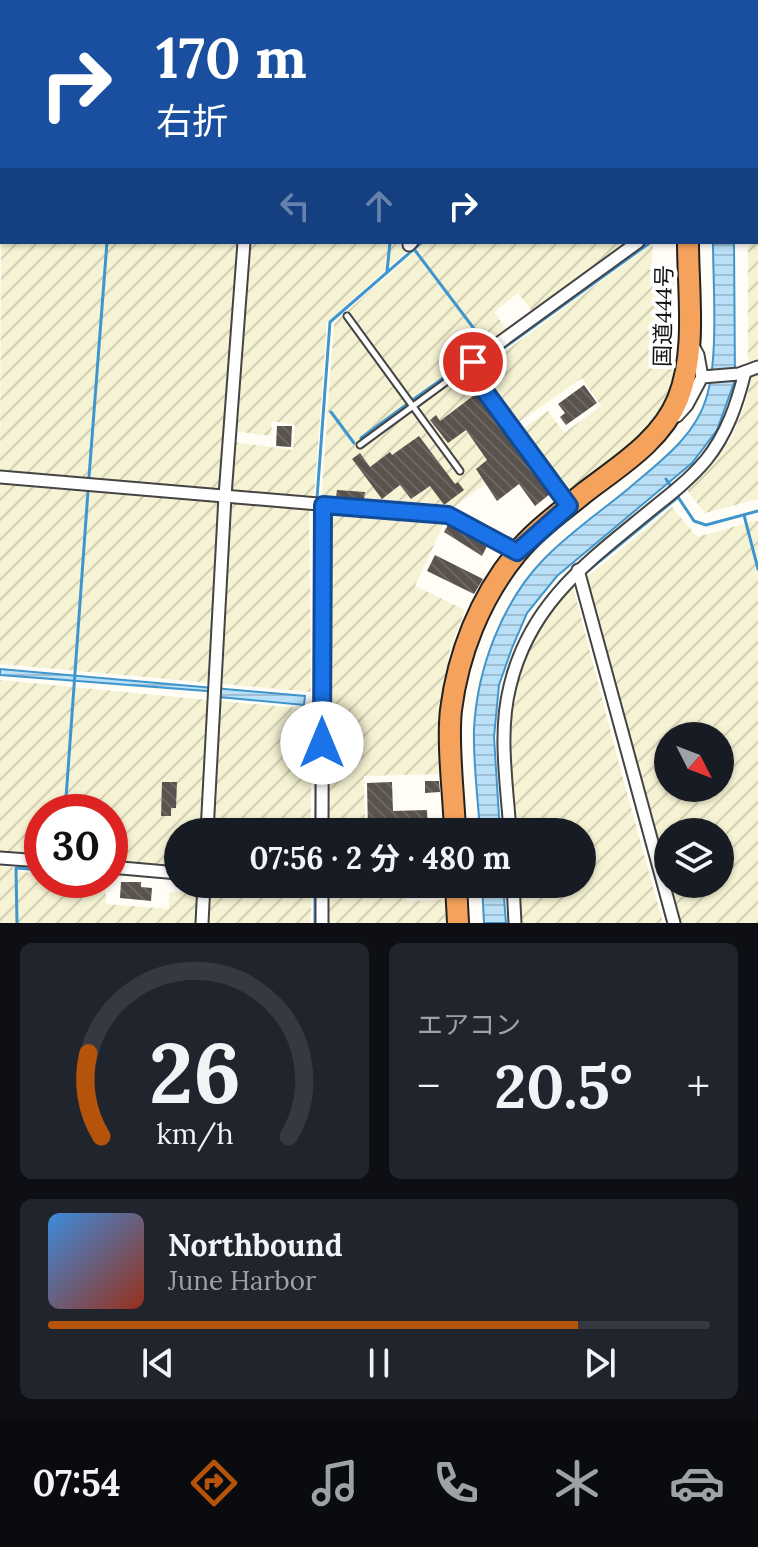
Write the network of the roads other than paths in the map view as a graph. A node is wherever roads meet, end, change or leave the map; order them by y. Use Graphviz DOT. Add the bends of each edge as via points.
graph roads {
  1 [pos="244,244"];
  2 [pos="635,244"];
  3 [pos="688,244"];
  4 [pos="347,316"];
  5 [pos="688,341"];
  6 [pos="758,367"];
  7 [pos="470,368"];
  8 [pos="742,373"];
  9 [pos="704,377"];
  10 [pos="413,406"];
  11 [pos="665,423"];
  12 [pos="360,445"];
  13 [pos="460,471"];
  14 [pos="0,477"];
  15 [pos="225,496"];
  16 [pos="323,505"];
  17 [pos="569,506"];
  18 [pos="517,552"];
  19 [pos="578,570"];
  20 [pos="208,818"];
  21 [pos="322,818"];
  22 [pos="455,818"];
  23 [pos="509,818"];
  24 [pos="0,858"];
  25 [pos="24,860"];
  26 [pos="128,869"];
  27 [pos="164,872"];
  28 [pos="203,898"];
  29 [pos="322,898"];
  30 [pos="457,898"];
  31 [pos="514,898"];
  32 [pos="202,923"];
  33 [pos="322,923"];
  34 [pos="458,923"];
  35 [pos="515,923"];
  36 [pos="674,923"];
  1 -- 15 [label="street"];
  2 -- 7 [label="street"];
  3 -- 5 [label="highway, 国道444号"];
  4 -- 10 [label="lane"];
  5 -- 9 [label="street"];
  5 -- 11 [label="highway, 国道444号" via="685,378"];
  6 -- 8 [label="street"];
  7 -- 10 [label="lane"];
  7 -- 17 [label="street"];
  8 -- 9 [label="street"];
  8 -- 19 [label="street" via="726,431 707,459"];
  9 -- 11 [label="street" via="679,414"];
  10 -- 12 [label="lane"];
  10 -- 13 [label="lane"];
  11 -- 17 [label="highway, 国道444号" via="645,446"];
  14 -- 15 [label="street"];
  15 -- 16 [label="street"];
  15 -- 20 [label="street"];
  16 -- 18 [label="street" via="448,515"];
  16 -- 21 [label="street"];
  17 -- 18 [label="highway, 国道444号"];
  18 -- 22 [label="highway, 国道444号" via="478,616 460,662 451,712"];
  19 -- 23 [label="street" via="536,620 509,687 504,735"];
  19 -- 36 [label="street"];
  24 -- 25 [label="street"];
  26 -- 27 [label="street"];
  28 -- 32 [label="street"];
  29 -- 33 [label="street"];
  30 -- 34 [label="highway"];
  31 -- 35 [label="street"];
}
